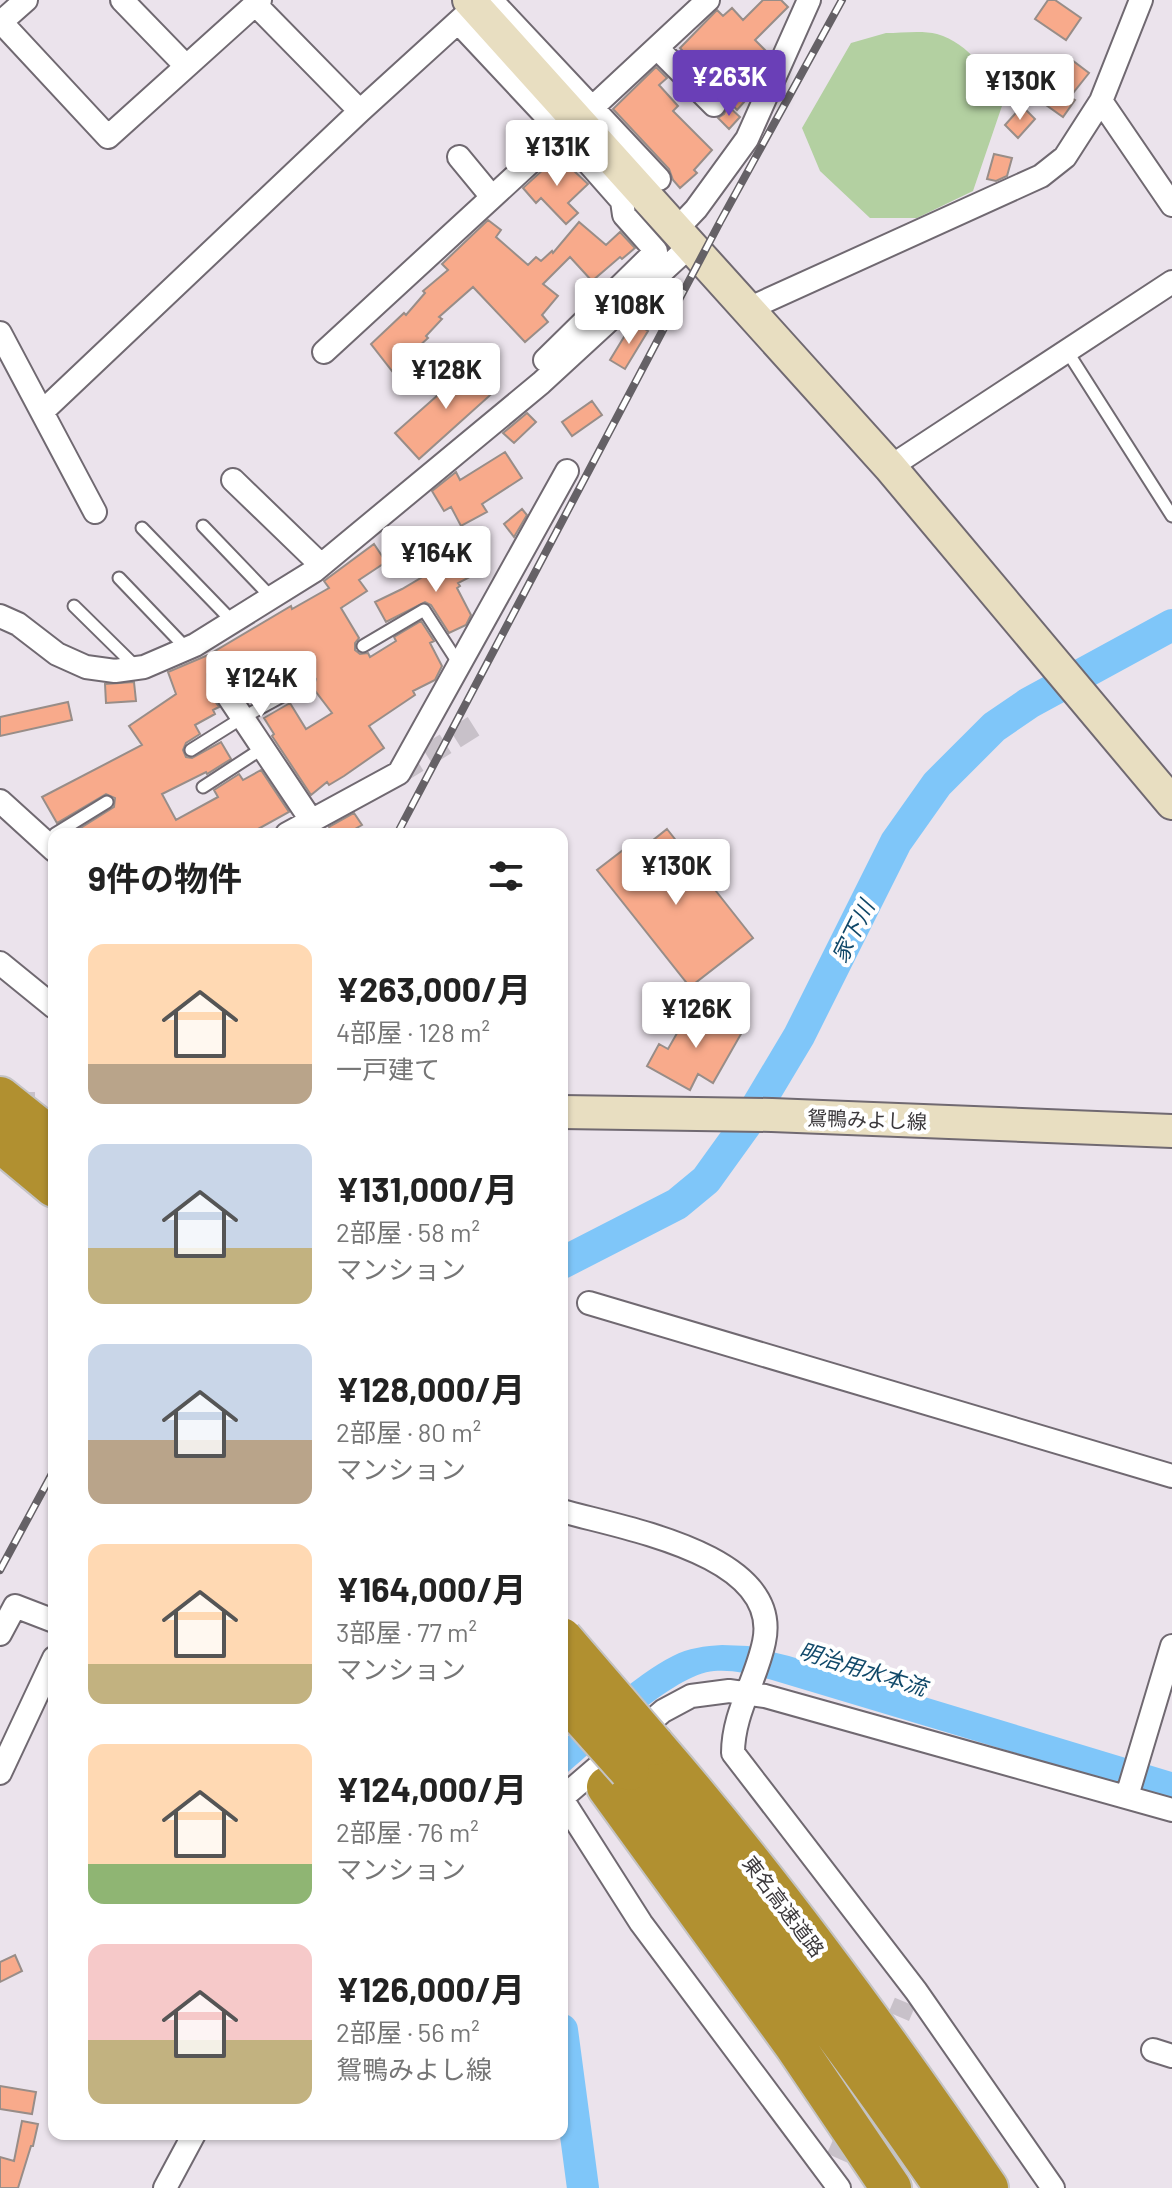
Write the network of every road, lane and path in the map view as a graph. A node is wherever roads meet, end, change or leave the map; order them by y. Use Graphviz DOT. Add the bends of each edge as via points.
graph roads {
  1 [pos="26,0"];
  2 [pos="122,0"];
  3 [pos="708,0"];
  4 [pos="809,0"];
  5 [pos="1141,0"];
  6 [pos="258,2"];
  7 [pos="475,6"];
  8 [pos="1,22"];
  9 [pos="657,48"];
  10 [pos="186,66"];
  11 [pos="1101,101"];
  12 [pos="714,105"];
  13 [pos="593,107"];
  14 [pos="360,111"];
  15 [pos="562,133"];
  16 [pos="459,157"];
  17 [pos="659,179"];
  18 [pos="492,197"];
  19 [pos="1172,205"];
  20 [pos="683,238"];
  21 [pos="1172,282"];
  22 [pos="748,309"];
  23 [pos="0,333"];
  24 [pos="1067,351"];
  25 [pos="324,352"];
  26 [pos="541,383"];
  27 [pos="42,412"];
  28 [pos="890,467"];
  29 [pos="567,471"];
  30 [pos="233,480"];
  31 [pos="95,512"];
  32 [pos="1172,516"];
  33 [pos="203,526"];
  34 [pos="142,528"];
  35 [pos="321,565"];
  36 [pos="119,578"];
  37 [pos="272,598"];
  38 [pos="74,606"];
  39 [pos="0,616"];
  40 [pos="234,622"];
  41 [pos="363,646"];
  42 [pos="186,648"];
  43 [pos="459,664"];
  44 [pos="137,668"];
  45 [pos="308,682"];
  46 [pos="220,684"];
  47 [pos="242,718"];
  48 [pos="263,748"];
  49 [pos="191,750"];
  50 [pos="203,787"];
  51 [pos="0,801"];
  52 [pos="107,802"];
  53 [pos="1172,803"];
  54 [pos="311,820"];
  55 [pos="69,828"];
  56 [pos="297,828"];
  57 [pos="48,837"];
  58 [pos="0,963"];
  59 [pos="48,1002"];
  60 [pos="0,1097"];
  61 [pos="568,1112"];
  62 [pos="1172,1131"];
  63 [pos="48,1135"];
  64 [pos="0,1142"];
  65 [pos="0,1160"];
  66 [pos="48,1183"];
  67 [pos="48,1185"];
  68 [pos="589,1303"];
  69 [pos="1172,1476"];
  70 [pos="568,1513"];
  71 [pos="48,1619"];
  72 [pos="0,1634"];
  73 [pos="1172,1646"];
  74 [pos="568,1649"];
  75 [pos="48,1671"];
  76 [pos="750,1688"];
  77 [pos="568,1701"];
  78 [pos="568,1736"];
  79 [pos="630,1767"];
  80 [pos="0,1773"];
  81 [pos="568,1793"];
  82 [pos="1127,1796"];
  83 [pos="568,1807"];
  84 [pos="1172,1810"];
  85 [pos="814,1945"];
  86 [pos="191,2140"];
  87 [pos="835,2172"];
  88 [pos="165,2188"];
  89 [pos="891,2188"];
  90 [pos="945,2188"];
  91 [pos="988,2188"];
  92 [pos="1005,2188"];
  93 [pos="1053,2188"];
  1 -- 8 [label="street"];
  2 -- 10 [label="street"];
  3 -- 9 [label="street"];
  4 -- 20 [label="street" via="747,139 696,209"];
  5 -- 11 [label="street"];
  6 -- 10 [label="street"];
  6 -- 14 [label="street"];
  7 -- 13 [label="street"];
  7 -- 14 [label="street"];
  7 -- 15 [label="street"];
  7 -- 20 [label="street"];
  8 -- 10 [label="street" via="108,137"];
  9 -- 12 [label="street"];
  9 -- 13 [label="street"];
  11 -- 19 [label="street"];
  11 -- 22 [label="street" via="1065,157 1041,176"];
  13 -- 17 [label="street"];
  14 -- 27 [label="street"];
  15 -- 18 [label="street"];
  15 -- 26 [label="street" via="622,201 624,215 656,251 534,370"];
  16 -- 18 [label="street"];
  18 -- 25 [label="street"];
  20 -- 22 [label="street"];
  20 -- 26 [label="street"];
  21 -- 24 [label="street"];
  22 -- 28 [label="street"];
  23 -- 27 [label="street"];
  24 -- 28 [label="street"];
  24 -- 32 [label="lane"];
  26 -- 35 [label="street"];
  27 -- 31 [label="street"];
  28 -- 53 [label="street"];
  29 -- 43 [label="street"];
  30 -- 35 [label="street"];
  33 -- 37 [label="lane"];
  34 -- 40 [label="lane"];
  35 -- 37 [label="street"];
  36 -- 42 [label="lane"];
  37 -- 40 [label="street"];
  38 -- 44 [label="lane"];
  39 -- 44 [label="street" via="86,667"];
  40 -- 42 [label="street"];
  41 -- 43 [label="lane" via="424,610"];
  42 -- 44 [label="street"];
  43 -- 54 [label="street" via="399,773"];
  45 -- 47 [label="lane"];
  46 -- 47 [label="street"];
  47 -- 48 [label="street"];
  47 -- 49 [label="lane"];
  48 -- 50 [label="lane"];
  48 -- 54 [label="street"];
  51 -- 57 [label="street"];
  52 -- 55 [label="lane"];
  54 -- 56 [label="street"];
  58 -- 59 [label="street"];
  60 -- 63 [label="highway"];
  61 -- 62 [label="street, 鴛鴨みよし線"];
  64 -- 66 [label="highway"];
  65 -- 67 [label="highway"];
  68 -- 69 [label="street"];
  70 -- 76 [label="street" via="686,1546 752,1588 767,1615"];
  71 -- 72 [label="street" via="15,1606"];
  73 -- 82 [label="street"];
  74 -- 79 [label="highway, 東名高速道路, bridge"];
  75 -- 80 [label="street"];
  76 -- 81 [label="street" via="691,1696 663,1711"];
  76 -- 82 [label="street"];
  76 -- 93 [label="street" via="735,1723 733,1753"];
  77 -- 79 [label="highway, 東名高速道路, bridge"];
  78 -- 79 [label="highway"];
  79 -- 85 [label="highway, 東名高速道路" via="720,1822"];
  79 -- 89 [label="highway" via="795,2046"];
  79 -- 90 [label="highway, 東名高速道路" via="816,2008"];
  82 -- 84 [label="street"];
  83 -- 87 [label="street" via="641,1923"];
  85 -- 91 [label="highway, 東名高速道路"];
  85 -- 92 [label="highway" via="899,2041"];
  86 -- 88 [label="street"];
}
